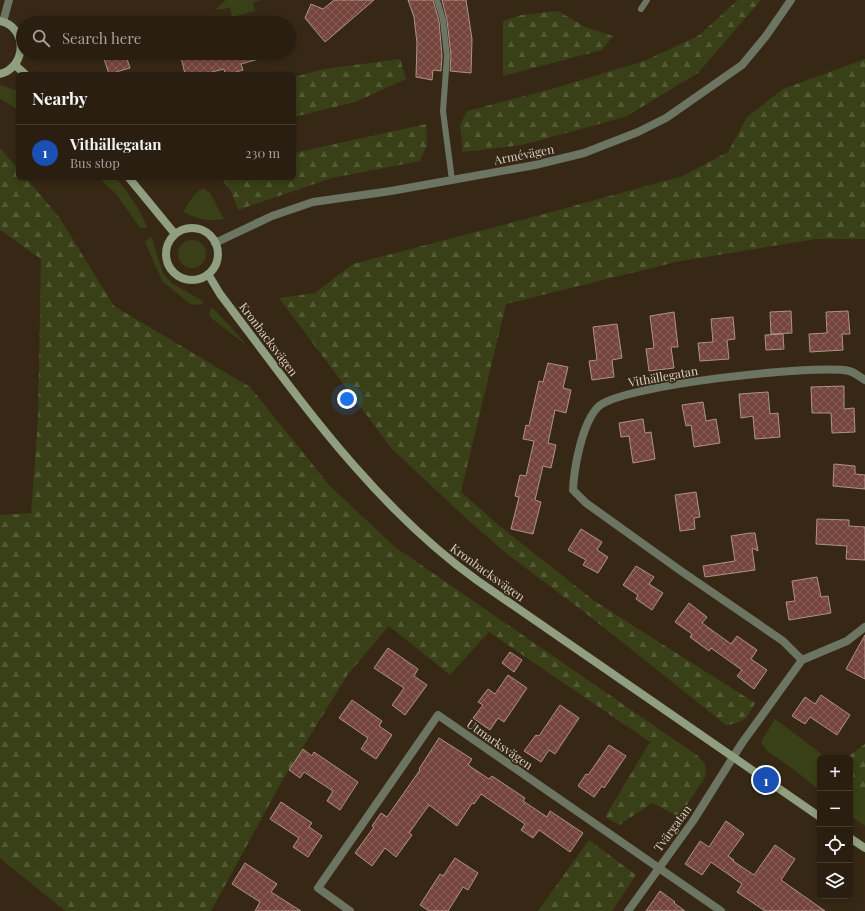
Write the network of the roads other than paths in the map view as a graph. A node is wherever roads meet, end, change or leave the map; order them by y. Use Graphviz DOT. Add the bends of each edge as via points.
graph roads {
  1 [pos="9,0"];
  2 [pos="437,0"];
  3 [pos="647,0"];
  4 [pos="791,0"];
  5 [pos="641,8"];
  6 [pos="2,22"];
  7 [pos="16,33"];
  8 [pos="18,60"];
  9 [pos="15,65"];
  10 [pos="23,72"];
  11 [pos="0,74"];
  12 [pos="132,180"];
  13 [pos="452,180"];
  14 [pos="175,234"];
  15 [pos="215,243"];
  16 [pos="208,274"];
  17 [pos="865,380"];
  18 [pos="865,627"];
  19 [pos="802,660"];
  20 [pos="733,757"];
  21 [pos="817,815"];
  22 [pos="853,840"];
  23 [pos="865,848"];
  24 [pos="659,867"];
  25 [pos="350,911"];
  26 [pos="628,911"];
  27 [pos="721,911"];
  1 -- 6 [label="street"];
  2 -- 13 [label="lane" via="443,20 446,49 443,111"];
  3 -- 5 [label="lane"];
  4 -- 13 [label="street, Armévägen" via="742,65 666,118 584,154"];
  6 -- 7 [label="street" via="11,26"];
  8 -- 9 [label="street"];
  9 -- 10 [label="street"];
  9 -- 11 [label="street" via="11,70"];
  12 -- 14 [label="street"];
  13 -- 15 [label="street, Armévägen" via="313,202 272,216"];
  14 -- 15 [label="street" via="197,229 210,236"];
  14 -- 16 [label="street" via="166,252 172,270 178,276 189,280"];
  15 -- 16 [label="street" via="216,263"];
  16 -- 20 [label="street, Kronbacksvägen" via="220,294 333,441 400,516 429,543 484,585"];
  17 -- 19 [label="street, Vithällegatan" via="850,371 790,370 660,387 617,397 598,406 586,426 573,490 586,503 680,571 783,641"];
  18 -- 19 [label="street" via="847,641"];
  19 -- 20 [label="street"];
  20 -- 21 [label="street, Kronbacksvägen"];
  20 -- 24 [label="street, Tvärgatan" via="693,821"];
  22 -- 23 [label="street"];
  24 -- 25 [label="street, Utmarksvägen" via="438,715 318,888"];
  24 -- 26 [label="street, Tvärgatan"];
  24 -- 27 [label="street, Utmarksvägen"];
}
